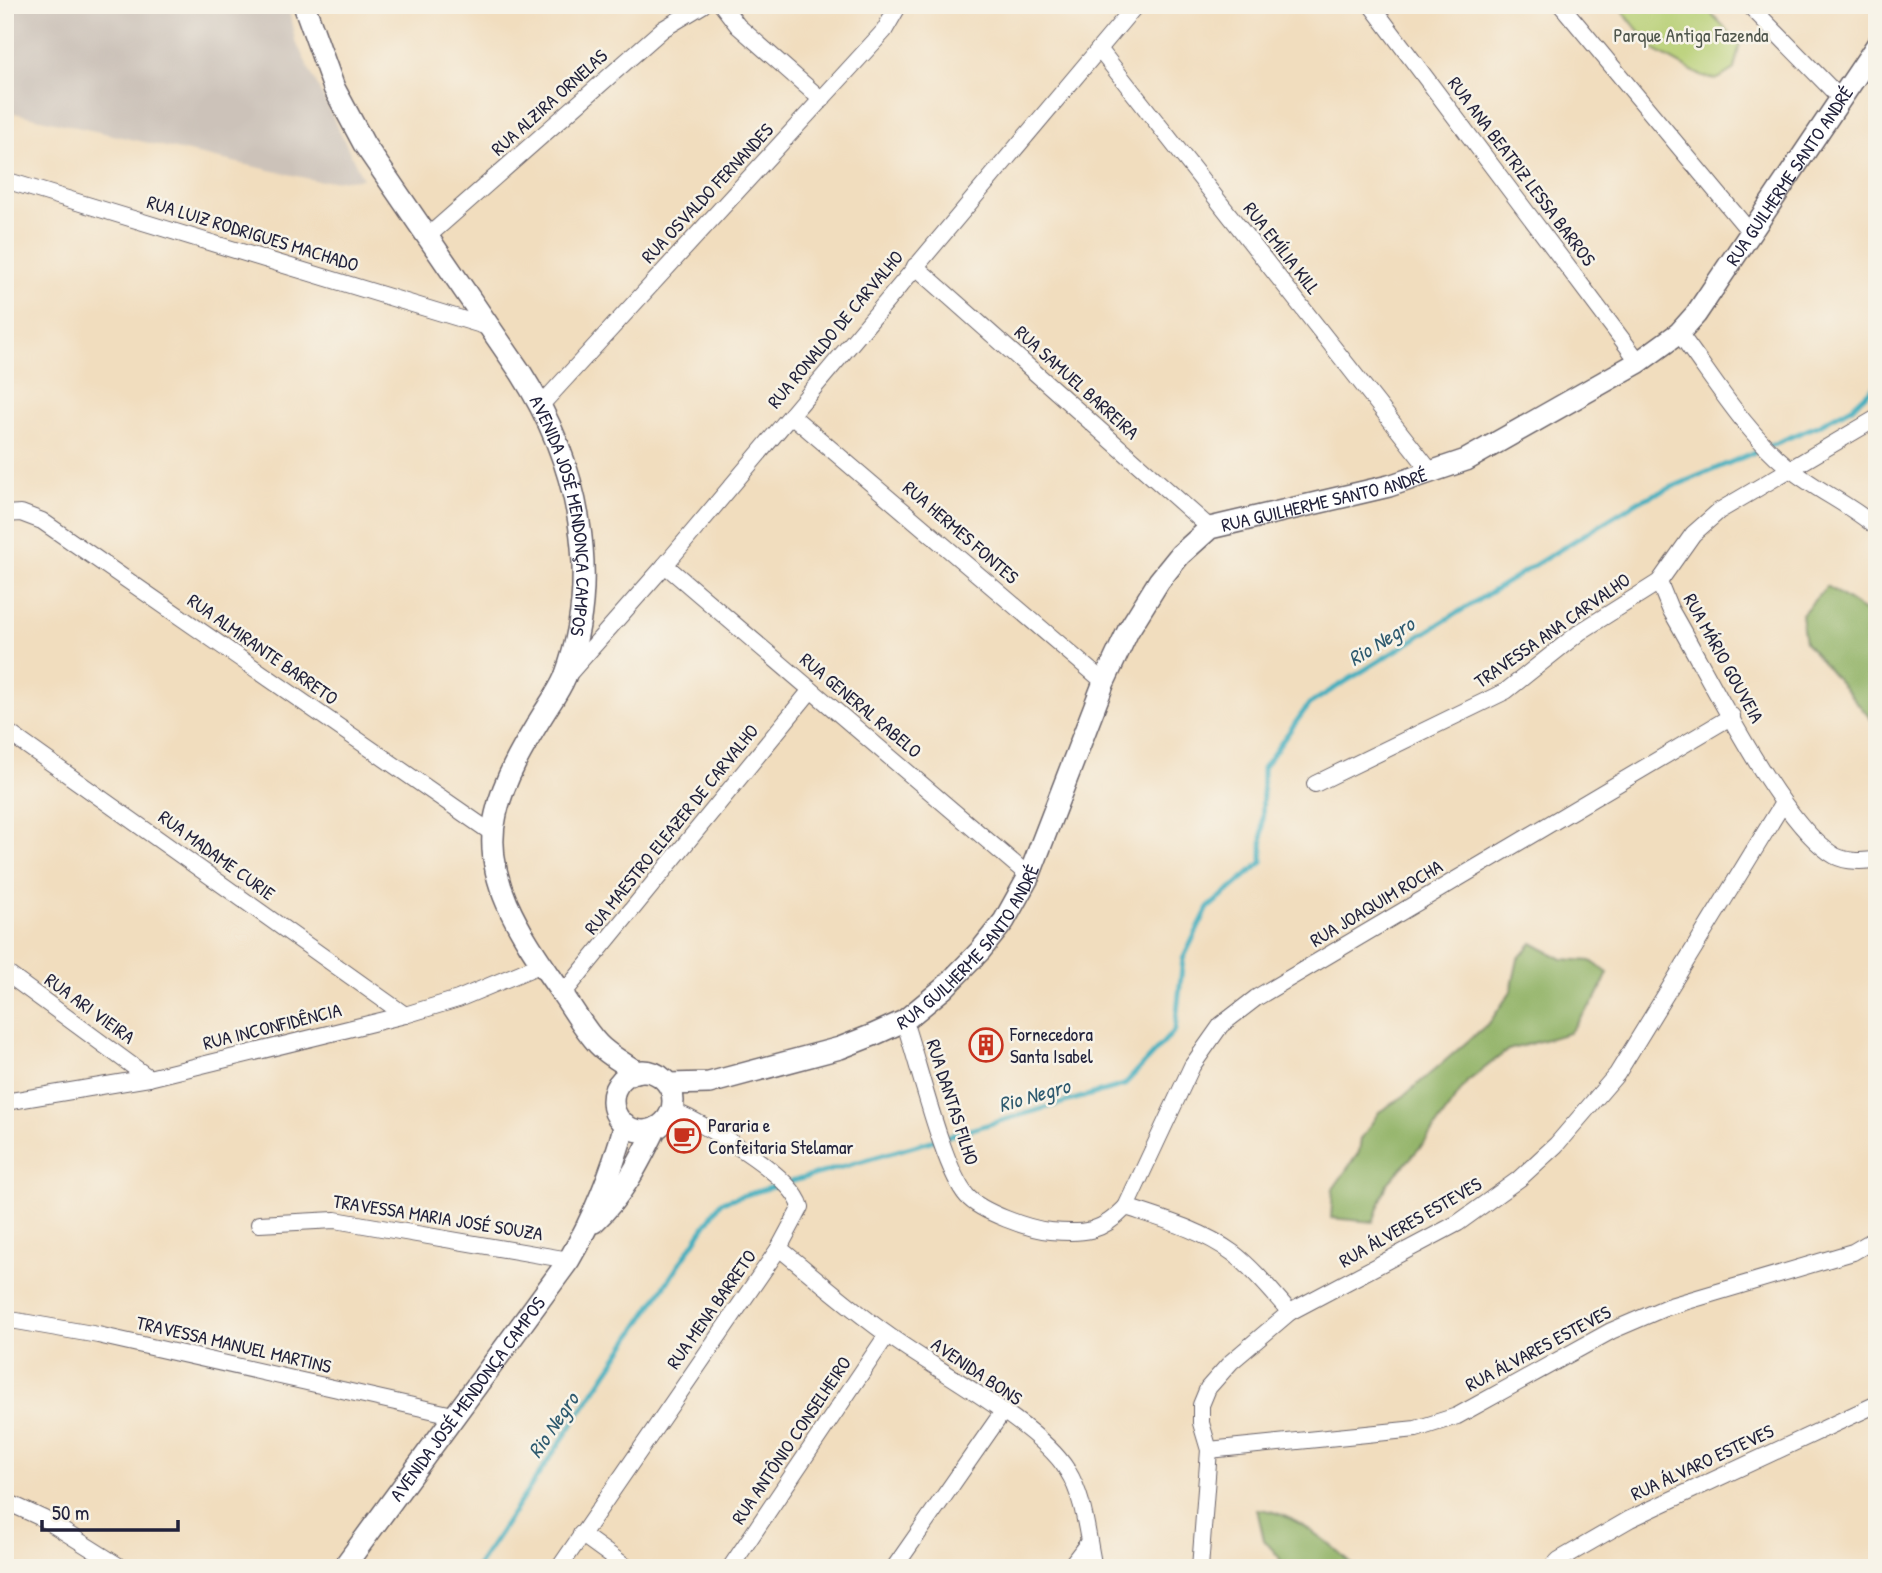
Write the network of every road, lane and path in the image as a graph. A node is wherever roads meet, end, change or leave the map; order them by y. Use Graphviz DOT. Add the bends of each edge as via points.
graph roads {
  1 [pos="304,5"];
  2 [pos="703,5"];
  3 [pos="722,5"];
  4 [pos="899,5"];
  5 [pos="1136,5"];
  6 [pos="1371,5"];
  7 [pos="1561,5"];
  8 [pos="1749,5"];
  9 [pos="1877,45"];
  10 [pos="1099,49"];
  11 [pos="1840,98"];
  12 [pos="822,100"];
  13 [pos="5,180"];
  14 [pos="1750,232"];
  15 [pos="427,237"];
  16 [pos="915,266"];
  17 [pos="488,327"];
  18 [pos="1679,333"];
  19 [pos="1639,362"];
  20 [pos="541,405"];
  21 [pos="791,415"];
  22 [pos="1877,418"];
  23 [pos="1788,468"];
  24 [pos="1432,473"];
  25 [pos="5,514"];
  26 [pos="1210,528"];
  27 [pos="1877,528"];
  28 [pos="665,565"];
  29 [pos="1659,582"];
  30 [pos="564,679"];
  31 [pos="1104,682"];
  32 [pos="811,690"];
  33 [pos="1732,716"];
  34 [pos="5,730"];
  35 [pos="1315,784"];
  36 [pos="1783,803"];
  37 [pos="492,833"];
  38 [pos="1877,859"];
  39 [pos="1029,876"];
  40 [pos="542,964"];
  41 [pos="5,972"];
  42 [pos="563,994"];
  43 [pos="405,1015"];
  44 [pos="904,1021"];
  45 [pos="599,1046"];
  46 [pos="637,1072"];
  47 [pos="149,1078"];
  48 [pos="614,1096"];
  49 [pos="671,1099"];
  50 [pos="5,1102"];
  51 [pos="625,1124"];
  52 [pos="656,1128"];
  53 [pos="1126,1207"];
  54 [pos="259,1224"];
  55 [pos="587,1228"];
  56 [pos="1877,1238"];
  57 [pos="779,1248"];
  58 [pos="569,1259"];
  59 [pos="1290,1312"];
  60 [pos="5,1319"];
  61 [pos="887,1335"];
  62 [pos="1877,1404"];
  63 [pos="1002,1413"];
  64 [pos="453,1415"];
  65 [pos="1209,1450"];
  66 [pos="5,1501"];
  67 [pos="581,1534"];
  68 [pos="1088,1543"];
  69 [pos="122,1568"];
  70 [pos="343,1568"];
  71 [pos="559,1568"];
  72 [pos="628,1568"];
  73 [pos="730,1568"];
  74 [pos="894,1568"];
  75 [pos="1069,1568"];
  76 [pos="1094,1568"];
  77 [pos="1200,1568"];
  78 [pos="1551,1568"];
  1 -- 15 [label="main road, AVENIDA JOSÉ MENDONÇA CAMPOS" via="334,88"];
  2 -- 15 [label="street, RUA ALZIRA ORNELAS" via="663,29"];
  3 -- 12 [label="street" via="738,26"];
  4 -- 12 [label="street, RUA OSVALDO FERNANDES" via="884,31"];
  5 -- 10 [label="street, RUA RONALDO DE CARVALHO"];
  6 -- 19 [label="street, RUA ANA BEATRIZ LESSA BARROS"];
  7 -- 14 [label="street"];
  8 -- 11 [label="street"];
  9 -- 11 [label="main road, RUA GUILHERME SANTO ANDRÉ"];
  10 -- 16 [label="street, RUA RONALDO DE CARVALHO"];
  10 -- 24 [label="street, RUA EMÍLIA KILL"];
  11 -- 14 [label="main road, RUA GUILHERME SANTO ANDRÉ"];
  12 -- 20 [label="street, RUA OSVALDO FERNANDES"];
  13 -- 17 [label="street, RUA LUIZ RODRIGUES MACHADO"];
  14 -- 18 [label="main road, RUA GUILHERME SANTO ANDRÉ"];
  15 -- 17 [label="main road, AVENIDA JOSÉ MENDONÇA CAMPOS"];
  16 -- 21 [label="street, RUA RONALDO DE CARVALHO"];
  16 -- 26 [label="street, RUA SAMUEL BARREIRA"];
  17 -- 20 [label="main road, AVENIDA JOSÉ MENDONÇA CAMPOS"];
  18 -- 19 [label="main road, RUA GUILHERME SANTO ANDRÉ"];
  18 -- 23 [label="street" via="1749,426"];
  19 -- 24 [label="main road, RUA GUILHERME SANTO ANDRÉ" via="1466,460"];
  20 -- 30 [label="main road, AVENIDA JOSÉ MENDONÇA CAMPOS" via="561,445 580,528 582,587 577,635"];
  21 -- 28 [label="street, RUA RONALDO DE CARVALHO"];
  21 -- 31 [label="street, RUA HERMES FONTES"];
  22 -- 23 [label="street, RUA MÁRIO GOUVEIA"];
  23 -- 27 [label="street"];
  23 -- 29 [label="street, RUA MÁRIO GOUVEIA" via="1719,511 1693,534"];
  24 -- 26 [label="main road, RUA GUILHERME SANTO ANDRÉ"];
  25 -- 37 [label="street, RUA ALMIRANTE BARRETO" via="21,513 42,521"];
  26 -- 31 [label="main road, RUA GUILHERME SANTO ANDRÉ" via="1159,581"];
  28 -- 30 [label="street, RUA RONALDO DE CARVALHO"];
  28 -- 32 [label="street, RUA GENERAL RABELO"];
  29 -- 33 [label="street, RUA MÁRIO GOUVEIA"];
  29 -- 35 [label="street, TRAVESSA ANA CARVALHO" via="1580,632 1506,691"];
  30 -- 37 [label="main road, AVENIDA JOSÉ MENDONÇA CAMPOS" via="510,775"];
  31 -- 39 [label="main road, RUA GUILHERME SANTO ANDRÉ"];
  32 -- 39 [label="street, RUA GENERAL RABELO"];
  32 -- 42 [label="street, RUA MAESTRO ELEAZER DE CARVALHO"];
  33 -- 36 [label="street, RUA MÁRIO GOUVEIA"];
  33 -- 53 [label="street, RUA JOAQUIM ROCHA" via="1256,998 1221,1025 1192,1066"];
  34 -- 43 [label="street, RUA MADAME CURIE"];
  36 -- 38 [label="street, RUA MÁRIO GOUVEIA" via="1835,856 1853,861"];
  36 -- 59 [label="street, RUA ÁLVERES ESTEVES" via="1617,1074 1556,1145 1520,1179 1458,1223"];
  37 -- 40 [label="main road, AVENIDA JOSÉ MENDONÇA CAMPOS" via="499,885"];
  39 -- 44 [label="main road, RUA GUILHERME SANTO ANDRÉ" via="981,951"];
  40 -- 42 [label="main road, AVENIDA JOSÉ MENDONÇA CAMPOS"];
  40 -- 43 [label="street, RUA INCONFIDÊNCIA"];
  41 -- 47 [label="street, RUA ARI VIEIRA"];
  42 -- 45 [label="main road, AVENIDA JOSÉ MENDONÇA CAMPOS"];
  43 -- 47 [label="street, RUA INCONFIDÊNCIA"];
  44 -- 49 [label="main road, RUA GUILHERME SANTO ANDRÉ" via="840,1048 709,1083"];
  44 -- 53 [label="street, RUA DANTAS FILHO" via="957,1184 968,1198 983,1209 1043,1230 1083,1234 1116,1218"];
  45 -- 46 [label="main road, AVENIDA JOSÉ MENDONÇA CAMPOS"];
  45 -- 48 [label="main road, AVENIDA JOSÉ MENDONÇA CAMPOS"];
  46 -- 48 [label="main road" via="618,1085"];
  46 -- 49 [label="main road" via="660,1076"];
  47 -- 50 [label="street, RUA INCONFIDÊNCIA"];
  48 -- 51 [label="main road" via="615,1112"];
  49 -- 52 [label="main road"];
  49 -- 57 [label="street, RUA MENA BARRETO" via="792,1190 801,1207"];
  51 -- 52 [label="main road" via="634,1130"];
  51 -- 55 [label="main road, AVENIDA JOSÉ MENDONÇA CAMPOS"];
  52 -- 55 [label="main road, AVENIDA JOSÉ MENDONÇA CAMPOS" via="629,1181"];
  53 -- 59 [label="street" via="1199,1233 1232,1252"];
  54 -- 58 [label="street, TRAVESSA MARIA JOSÉ SOUZA" via="335,1220"];
  55 -- 58 [label="main road, AVENIDA JOSÉ MENDONÇA CAMPOS"];
  56 -- 65 [label="street, RUA ÁLVARES ESTEVES" via="1853,1252 1667,1307 1611,1331 1457,1416 1416,1429"];
  57 -- 61 [label="street, AVENIDA BONS"];
  57 -- 67 [label="street, RUA MENA BARRETO"];
  58 -- 64 [label="main road, AVENIDA JOSÉ MENDONÇA CAMPOS"];
  59 -- 65 [label="street, RUA ÁLVERES ESTEVES" via="1208,1388 1200,1423"];
  60 -- 64 [label="street, TRAVESSA MANUEL MARTINS" via="97,1335"];
  61 -- 63 [label="street, AVENIDA BONS"];
  61 -- 73 [label="street, RUA ANTÔNIO CONSELHEIRO"];
  62 -- 78 [label="street, RUA ÁLVARO ESTEVES" via="1630,1519"];
  63 -- 68 [label="street, AVENIDA BONS" via="1052,1451 1068,1470"];
  63 -- 74 [label="street"];
  64 -- 70 [label="main road, AVENIDA JOSÉ MENDONÇA CAMPOS"];
  65 -- 77 [label="street, RUA ÁLVERES ESTEVES"];
  66 -- 69 [label="street" via="44,1519"];
  67 -- 71 [label="street, RUA MENA BARRETO"];
  67 -- 72 [label="street"];
  68 -- 75 [label="street"];
  68 -- 76 [label="street, AVENIDA BONS"];
}
